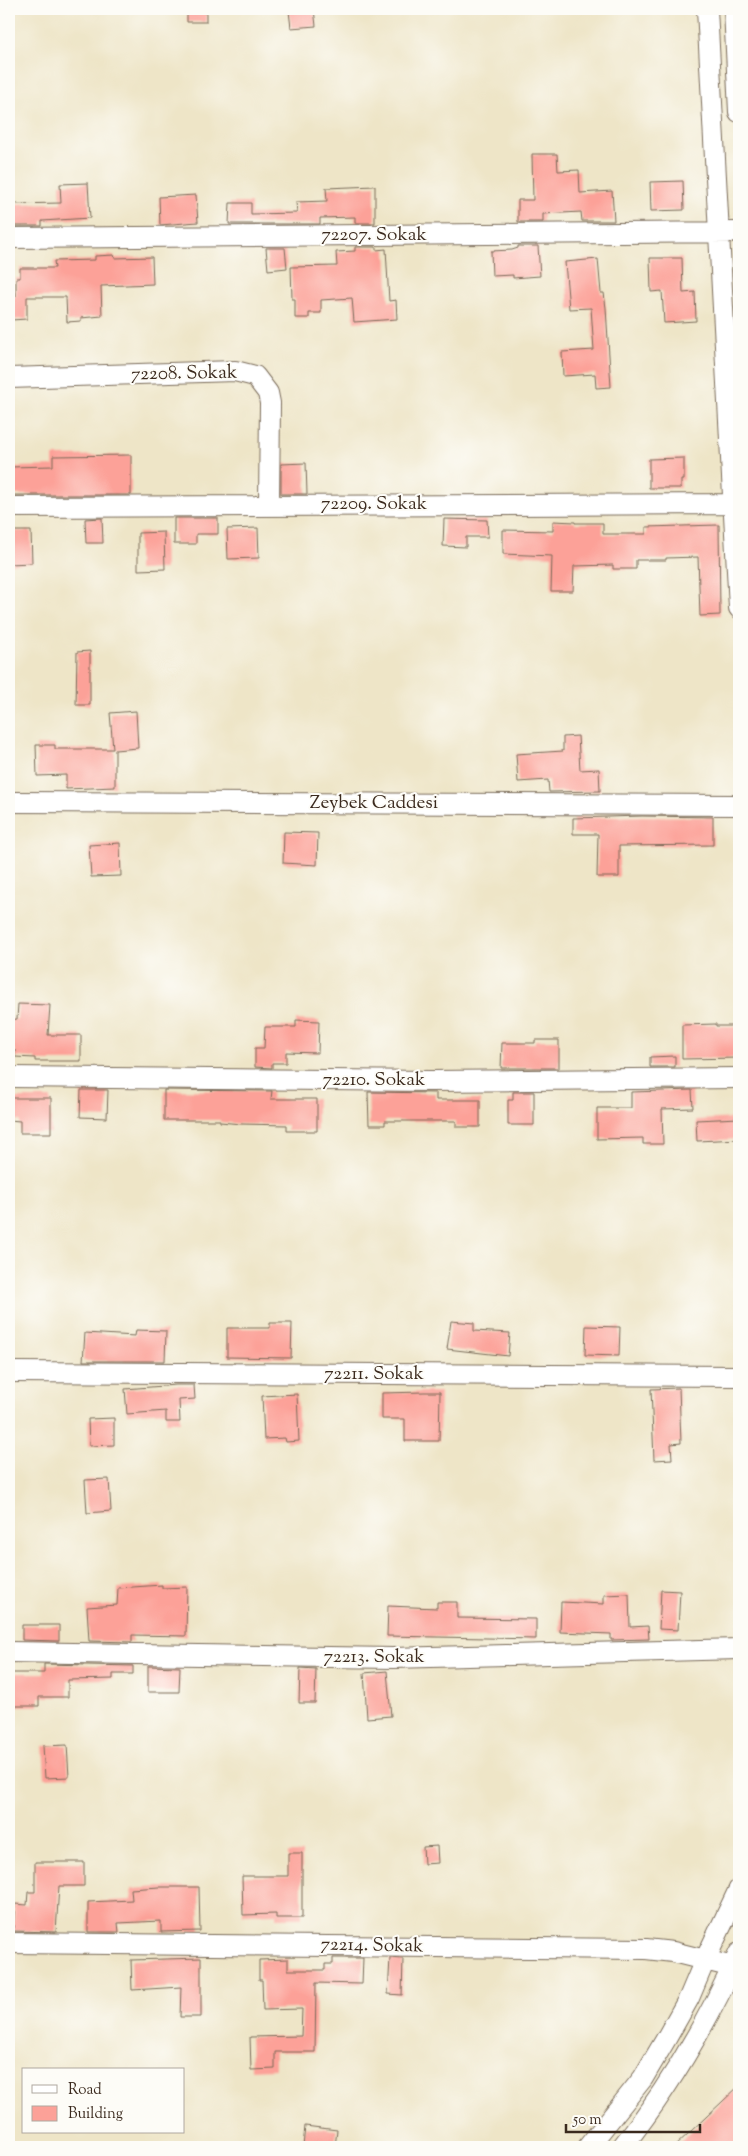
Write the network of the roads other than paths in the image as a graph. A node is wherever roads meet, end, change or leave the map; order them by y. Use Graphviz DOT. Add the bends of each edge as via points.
graph roads {
  1 [pos="707,9"];
  2 [pos="734,9"];
  3 [pos="739,112"];
  4 [pos="718,232"];
  5 [pos="739,232"];
  6 [pos="9,238"];
  7 [pos="9,378"];
  8 [pos="737,504"];
  9 [pos="269,505"];
  10 [pos="9,508"];
  11 [pos="739,608"];
  12 [pos="9,802"];
  13 [pos="739,805"];
  14 [pos="9,1077"];
  15 [pos="739,1078"];
  16 [pos="9,1372"];
  17 [pos="739,1376"];
  18 [pos="739,1649"];
  19 [pos="9,1652"];
  20 [pos="739,1889"];
  21 [pos="9,1943"];
  22 [pos="705,1960"];
  23 [pos="736,1960"];
  24 [pos="588,2147"];
  25 [pos="622,2147"];
  1 -- 4 [label="street"];
  2 -- 3 [label="street"];
  4 -- 5 [label="street, 72207. Sokak"];
  4 -- 6 [label="street, 72207. Sokak"];
  4 -- 8 [label="street"];
  7 -- 9 [label="street, 72208. Sokak" via="235,371 256,376 268,393 270,403"];
  8 -- 9 [label="street, 72209. Sokak"];
  8 -- 11 [label="street"];
  9 -- 10 [label="street, 72209. Sokak"];
  12 -- 13 [label="street, Zeybek Caddesi"];
  14 -- 15 [label="street, 72210. Sokak" via="431,1081"];
  16 -- 17 [label="street, 72211. Sokak"];
  18 -- 19 [label="street, 72213. Sokak" via="393,1658"];
  20 -- 22 [label="street"];
  21 -- 22 [label="street, 72214. Sokak" via="646,1949"];
  22 -- 23 [label="street, 72214. Sokak"];
  22 -- 24 [label="street" via="690,1998 643,2078"];
  23 -- 25 [label="street" via="712,2011 672,2078"];
}
